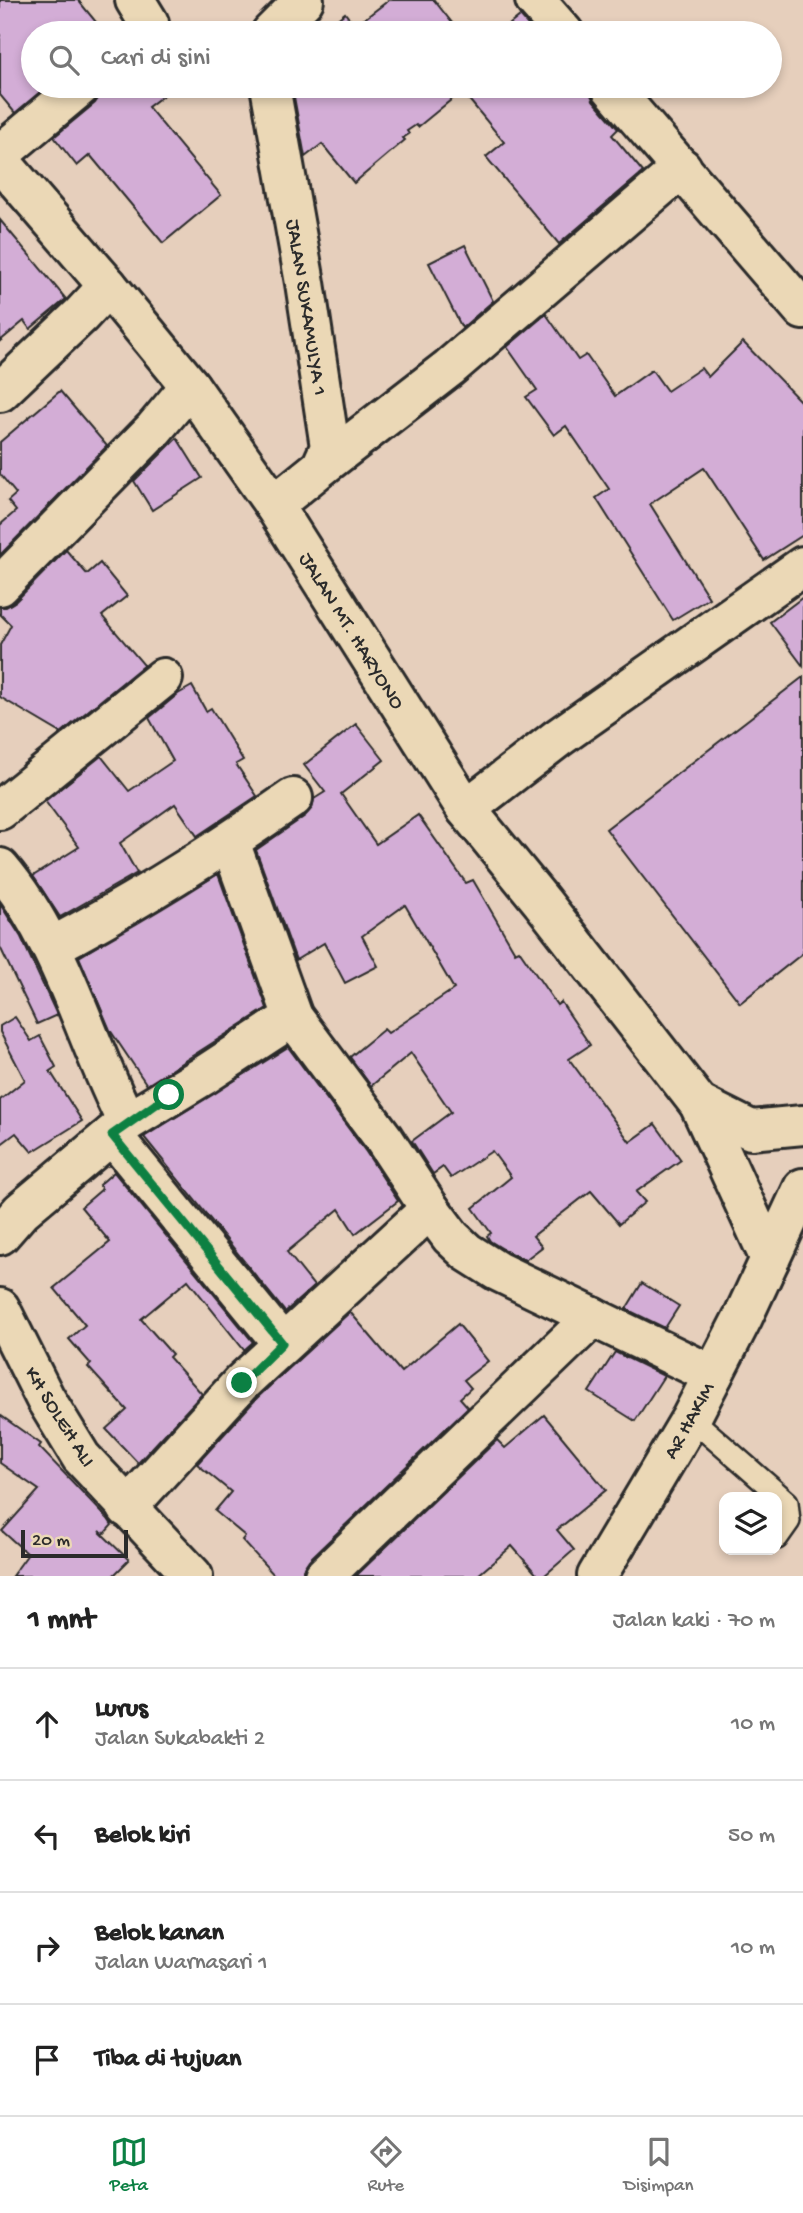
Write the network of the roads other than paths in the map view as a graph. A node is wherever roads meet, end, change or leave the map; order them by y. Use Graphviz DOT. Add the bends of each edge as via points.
graph roads {
  1 [pos="135,0"];
  2 [pos="304,0"];
  3 [pos="535,0"];
  4 [pos="148,21"];
  5 [pos="283,21"];
  6 [pos="553,21"];
  7 [pos="67,98"];
  8 [pos="272,98"];
  9 [pos="621,98"];
  10 [pos="0,154"];
  11 [pos="0,162"];
  12 [pos="682,168"];
  13 [pos="108,286"];
  14 [pos="803,310"];
  15 [pos="190,386"];
  16 [pos="0,391"];
  17 [pos="321,467"];
  18 [pos="274,505"];
  19 [pos="803,566"];
  20 [pos="0,586"];
  21 [pos="163,678"];
  22 [pos="293,798"];
  23 [pos="466,809"];
  24 [pos="0,810"];
  25 [pos="230,842"];
  26 [pos="0,868"];
  27 [pos="51,947"];
  28 [pos="293,1017"];
  29 [pos="699,1104"];
  30 [pos="803,1125"];
  31 [pos="120,1129"];
  32 [pos="803,1188"];
  33 [pos="430,1209"];
  34 [pos="0,1235"];
  35 [pos="770,1259"];
  36 [pos="0,1308"];
  37 [pos="593,1317"];
  38 [pos="282,1343"];
  39 [pos="713,1375"];
  40 [pos="691,1418"];
  41 [pos="776,1492"];
  42 [pos="782,1498"];
  43 [pos="127,1508"];
  44 [pos="782,1531"];
  45 [pos="191,1575"];
  46 [pos="324,1576"];
  47 [pos="597,1576"];
  1 -- 4 [label="street"];
  2 -- 5 [label="street"];
  3 -- 6 [label="street"];
  7 -- 10 [label="street"];
  8 -- 17 [label="street, JALAN SUKAMULYA 1" via="329,437 330,447"];
  9 -- 12 [label="street"];
  11 -- 13 [label="street, JALAN MT. HARYONO"];
  12 -- 14 [label="street"];
  12 -- 17 [label="street" via="449,368"];
  13 -- 15 [label="street, JALAN MT. HARYONO"];
  13 -- 16 [label="street"];
  15 -- 18 [label="street, JALAN MT. HARYONO"];
  15 -- 20 [label="street" via="154,429"];
  17 -- 18 [label="street"];
  18 -- 23 [label="street, JALAN MT. HARYONO"];
  19 -- 23 [label="street" via="558,738"];
  21 -- 24 [label="street"];
  22 -- 25 [label="street"];
  23 -- 29 [label="street, JALAN MT. HARYONO"];
  25 -- 27 [label="street"];
  25 -- 28 [label="street"];
  26 -- 27 [label="street" via="35,915"];
  27 -- 31 [label="street" via="109,1087"];
  28 -- 31 [label="street"];
  28 -- 33 [label="street"];
  29 -- 30 [label="street, JALAN MT. HARYONO" via="751,1130"];
  29 -- 35 [label="street, JALAN MT. HARYONO"];
  31 -- 34 [label="street" via="21,1211"];
  31 -- 38 [label="street"];
  32 -- 35 [label="street, AR HAKIM"];
  33 -- 37 [label="street" via="451,1237 480,1261"];
  33 -- 38 [label="street"];
  35 -- 39 [label="street, AR HAKIM"];
  36 -- 43 [label="street, KH SOLEH ALI" via="81,1457"];
  37 -- 39 [label="street"];
  37 -- 46 [label="street"];
  38 -- 43 [label="street"];
  39 -- 40 [label="street, AR HAKIM"];
  40 -- 41 [label="lane"];
  40 -- 47 [label="street, AR HAKIM"];
  42 -- 44 [label="lane" via="787,1502 789,1521"];
  43 -- 45 [label="street, KH SOLEH ALI"];
}
